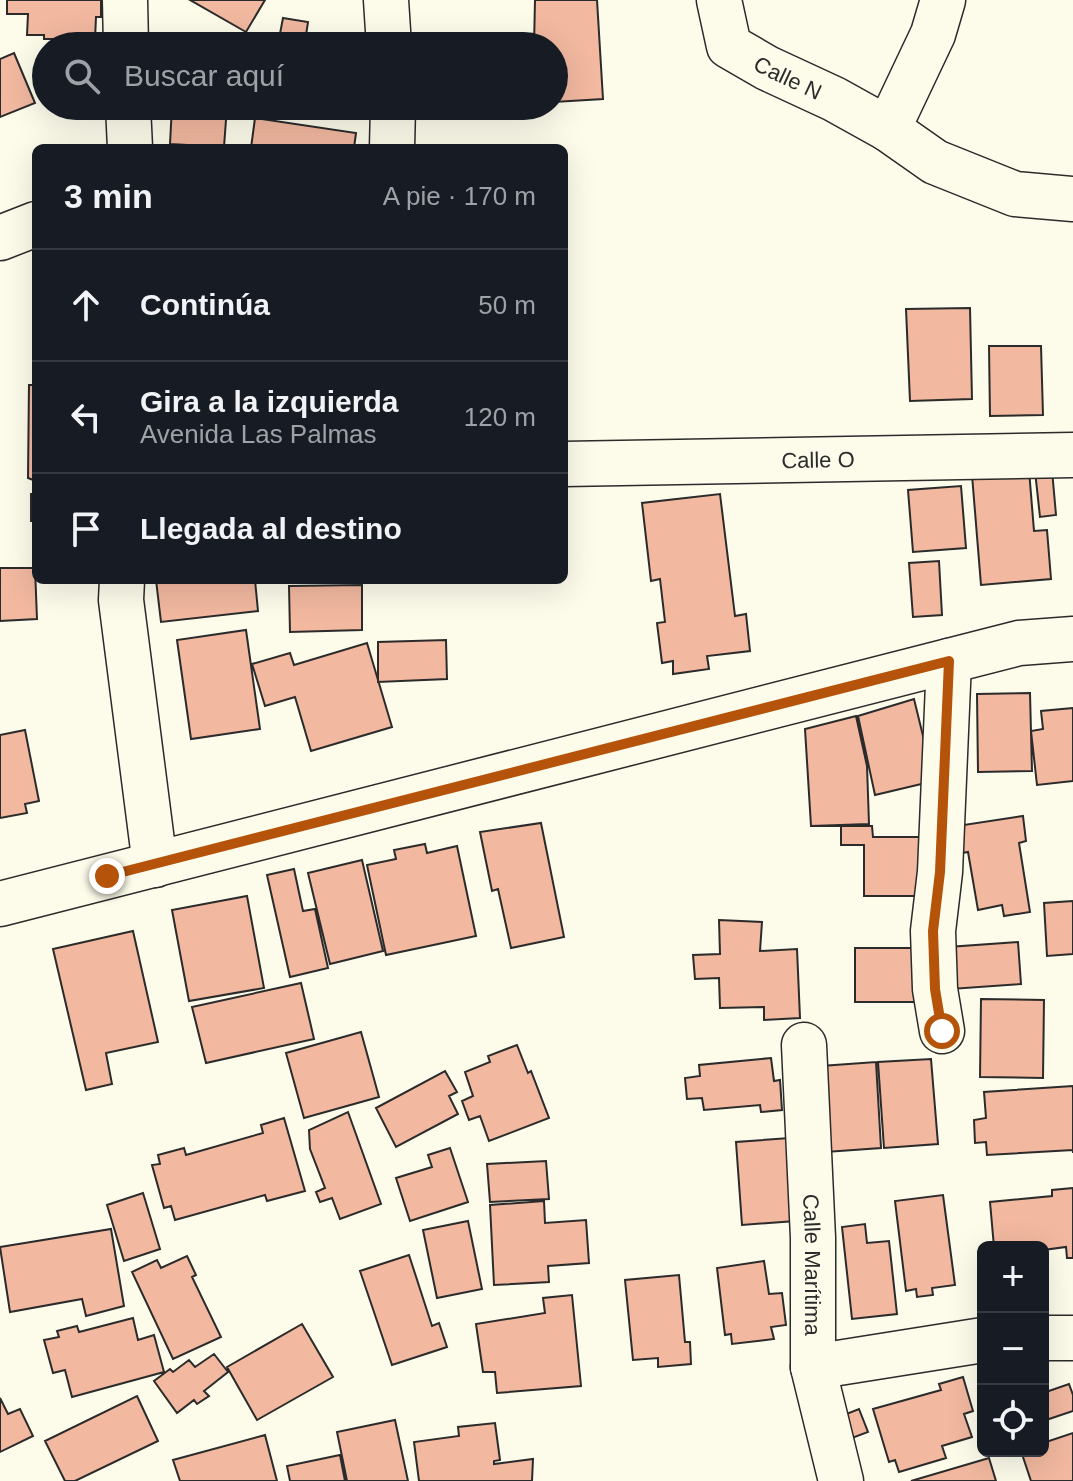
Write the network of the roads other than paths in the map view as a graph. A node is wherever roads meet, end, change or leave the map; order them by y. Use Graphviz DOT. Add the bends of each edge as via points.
graph roads {
  1 [pos="125,0"];
  2 [pos="386,0"];
  3 [pos="719,0"];
  4 [pos="943,0"];
  5 [pos="126,32"];
  6 [pos="388,32"];
  7 [pos="129,120"];
  8 [pos="393,120"];
  9 [pos="888,129"];
  10 [pos="130,144"];
  11 [pos="392,144"];
  12 [pos="1073,199"];
  13 [pos="32,226"];
  14 [pos="0,238"];
  15 [pos="1073,455"];
  16 [pos="568,464"];
  17 [pos="122,584"];
  18 [pos="1073,639"];
  19 [pos="949,661"];
  20 [pos="155,865"];
  21 [pos="0,904"];
  22 [pos="942,1031"];
  23 [pos="804,1045"];
  24 [pos="1049,1338"];
  25 [pos="1073,1338"];
  26 [pos="977,1341"];
  27 [pos="813,1367"];
  28 [pos="841,1481"];
  1 -- 5 [label="street"];
  2 -- 6 [label="street"];
  3 -- 9 [label="street, Calle N" via="729,46"];
  4 -- 9 [label="street" via="933,34"];
  7 -- 10 [label="street"];
  8 -- 11 [label="street"];
  9 -- 12 [label="street, Calle N" via="935,162 1015,194"];
  13 -- 14 [label="street"];
  15 -- 16 [label="street, Calle O"];
  17 -- 20 [label="street"];
  18 -- 19 [label="street" via="1019,643"];
  19 -- 20 [label="street"];
  19 -- 22 [label="street" via="933,931"];
  20 -- 21 [label="street"];
  23 -- 27 [label="street, Calle Marítima"];
  24 -- 25 [label="street"];
  26 -- 27 [label="street"];
  27 -- 28 [label="street, Calle Marítima"];
}
